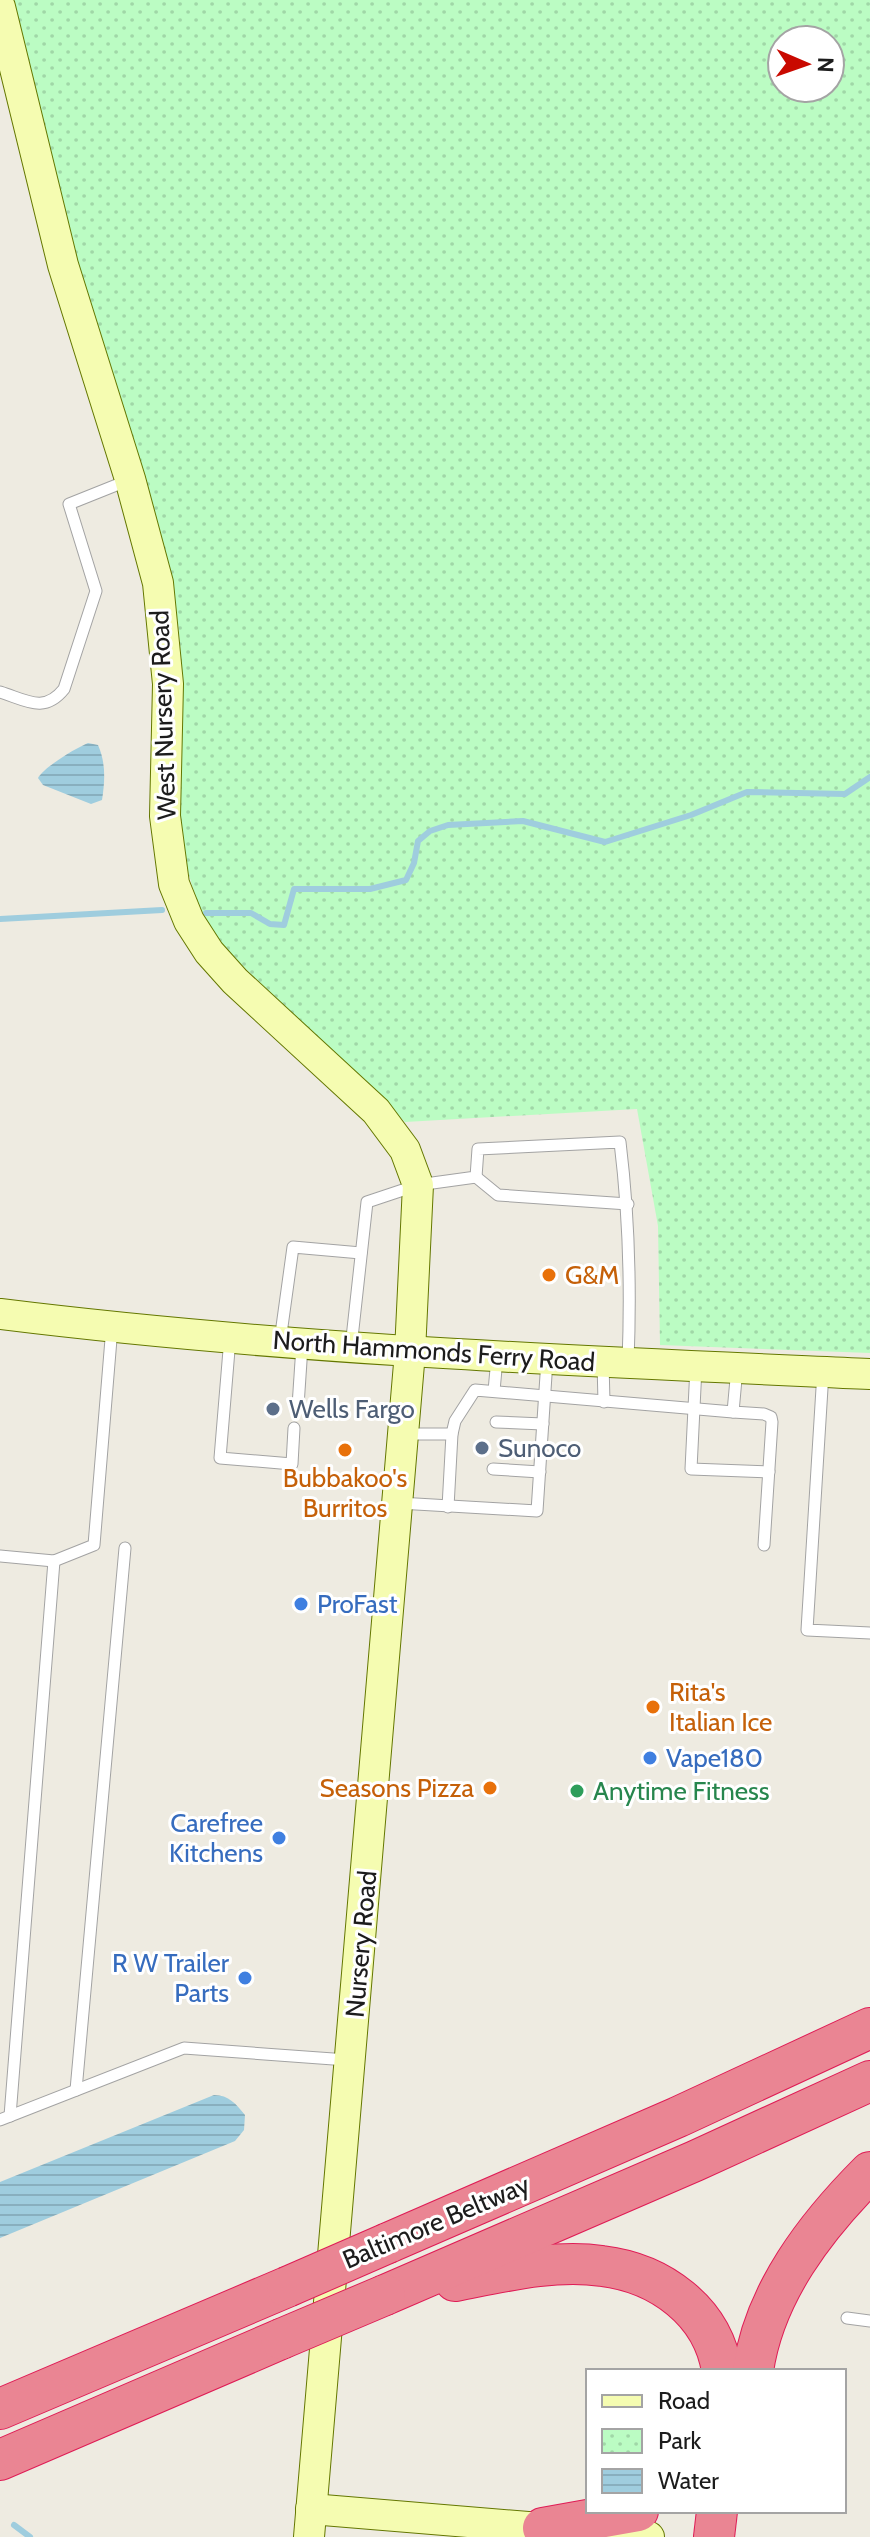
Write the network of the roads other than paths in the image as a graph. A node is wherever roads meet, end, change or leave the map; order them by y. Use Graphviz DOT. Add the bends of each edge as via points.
graph roads {
  1 [pos="0,7"];
  2 [pos="130,479"];
  3 [pos="0,692"];
  4 [pos="476,1177"];
  5 [pos="418,1185"];
  6 [pos="628,1204"];
  7 [pos="361,1253"];
  8 [pos="0,1314"];
  9 [pos="112,1327"];
  10 [pos="230,1338"];
  11 [pos="291,1343"];
  12 [pos="351,1348"];
  13 [pos="410,1352"];
  14 [pos="497,1357"];
  15 [pos="547,1359"];
  16 [pos="616,1362"];
  17 [pos="696,1366"];
  18 [pos="737,1368"];
  19 [pos="823,1372"];
  20 [pos="870,1374"];
  21 [pos="494,1391"];
  22 [pos="545,1396"];
  23 [pos="604,1402"];
  24 [pos="298,1406"];
  25 [pos="693,1409"];
  26 [pos="733,1412"];
  27 [pos="455,1421"];
  28 [pos="469,1421"];
  29 [pos="496,1422"];
  30 [pos="543,1424"];
  31 [pos="294,1428"];
  32 [pos="403,1434"];
  33 [pos="452,1434"];
  34 [pos="451,1466"];
  35 [pos="465,1467"];
  36 [pos="493,1469"];
  37 [pos="540,1472"];
  38 [pos="769,1472"];
  39 [pos="397,1503"];
  40 [pos="448,1507"];
  41 [pos="764,1545"];
  42 [pos="125,1548"];
  43 [pos="0,1556"];
  44 [pos="54,1561"];
  45 [pos="870,1633"];
  46 [pos="870,2003"];
  47 [pos="870,2028"];
  48 [pos="351,2060"];
  49 [pos="870,2081"];
  50 [pos="76,2090"];
  51 [pos="706,2104"];
  52 [pos="5,2118"];
  53 [pos="870,2172"];
  54 [pos="385,2295"];
  55 [pos="847,2318"];
  56 [pos="870,2321"];
  57 [pos="722,2369"];
  58 [pos="754,2369"];
  59 [pos="0,2409"];
  60 [pos="0,2460"];
  61 [pos="627,2513"];
  62 [pos="717,2513"];
  63 [pos="739,2513"];
  64 [pos="310,2523"];
  65 [pos="543,2528"];
  66 [pos="649,2537"];
  67 [pos="714,2537"];
  68 [pos="737,2537"];
  1 -- 2 [label="main road, West Nursery Road" via="63,265"];
  2 -- 3 [label="lane" via="69,504 96,591 64,689 46,704"];
  2 -- 5 [label="main road, West Nursery Road" via="160,598 168,684 165,816 174,884 189,921 235,981 376,1111 405,1150"];
  4 -- 5 [label="lane"];
  4 -- 6 [label="lane" via="498,1195"];
  4 -- 6 [label="lane" via="478,1149 620,1142"];
  5 -- 7 [label="lane" via="367,1202"];
  5 -- 13 [label="main road, West Nursery Road"];
  6 -- 16 [label="lane"];
  7 -- 11 [label="lane" via="293,1247"];
  7 -- 12 [label="lane"];
  8 -- 9 [label="main road, North Hammonds Ferry Road"];
  9 -- 10 [label="main road, North Hammonds Ferry Road"];
  9 -- 44 [label="lane" via="94,1545"];
  10 -- 11 [label="main road, North Hammonds Ferry Road"];
  10 -- 31 [label="lane" via="220,1458 292,1464"];
  11 -- 12 [label="main road, North Hammonds Ferry Road"];
  11 -- 24 [label="lane"];
  12 -- 13 [label="main road, North Hammonds Ferry Road"];
  13 -- 14 [label="main road, North Hammonds Ferry Road"];
  13 -- 32 [label="main road, Nursery Road"];
  14 -- 15 [label="main road, North Hammonds Ferry Road"];
  14 -- 21 [label="lane"];
  15 -- 16 [label="main road, North Hammonds Ferry Road"];
  15 -- 22 [label="lane"];
  16 -- 17 [label="main road, North Hammonds Ferry Road"];
  16 -- 23 [label="lane"];
  17 -- 18 [label="main road, North Hammonds Ferry Road"];
  17 -- 25 [label="lane"];
  18 -- 19 [label="main road, North Hammonds Ferry Road"];
  18 -- 26 [label="lane"];
  19 -- 20 [label="main road, North Hammonds Ferry Road"];
  19 -- 45 [label="lane" via="807,1630"];
  21 -- 22 [label="lane"];
  21 -- 27 [label="lane" via="475,1390"];
  22 -- 23 [label="lane"];
  22 -- 30 [label="lane"];
  23 -- 25 [label="lane"];
  25 -- 26 [label="lane"];
  25 -- 38 [label="lane" via="691,1469"];
  26 -- 38 [label="lane" via="771,1417"];
  27 -- 28 [label="lane"];
  27 -- 33 [label="lane"];
  29 -- 30 [label="lane"];
  30 -- 37 [label="lane"];
  32 -- 33 [label="lane"];
  32 -- 39 [label="main road, Nursery Road"];
  33 -- 34 [label="lane"];
  34 -- 35 [label="lane"];
  34 -- 40 [label="lane"];
  36 -- 37 [label="lane"];
  37 -- 40 [label="lane" via="537,1511"];
  38 -- 41 [label="lane"];
  39 -- 40 [label="lane"];
  39 -- 48 [label="main road, Nursery Road"];
  42 -- 50 [label="lane"];
  43 -- 44 [label="lane"];
  44 -- 52 [label="lane"];
  46 -- 51 [label="highway"];
  47 -- 51 [label="highway, Baltimore Beltway"];
  48 -- 50 [label="lane" via="184,2048"];
  48 -- 64 [label="main road, Nursery Road"];
  49 -- 54 [label="highway, Baltimore Beltway"];
  50 -- 52 [label="lane"];
  51 -- 59 [label="highway, Baltimore Beltway, bridge"];
  53 -- 58 [label="highway" via="840,2201 787,2275 768,2315"];
  54 -- 57 [label="highway" via="520,2270 601,2265 666,2287 693,2308 714,2343"];
  54 -- 60 [label="highway, Baltimore Beltway, bridge"];
  55 -- 56 [label="lane"];
  61 -- 65 [label="highway"];
  62 -- 67 [label="highway"];
  63 -- 68 [label="highway"];
  64 -- 65 [label="main road"];
  65 -- 66 [label="main road"];
}
